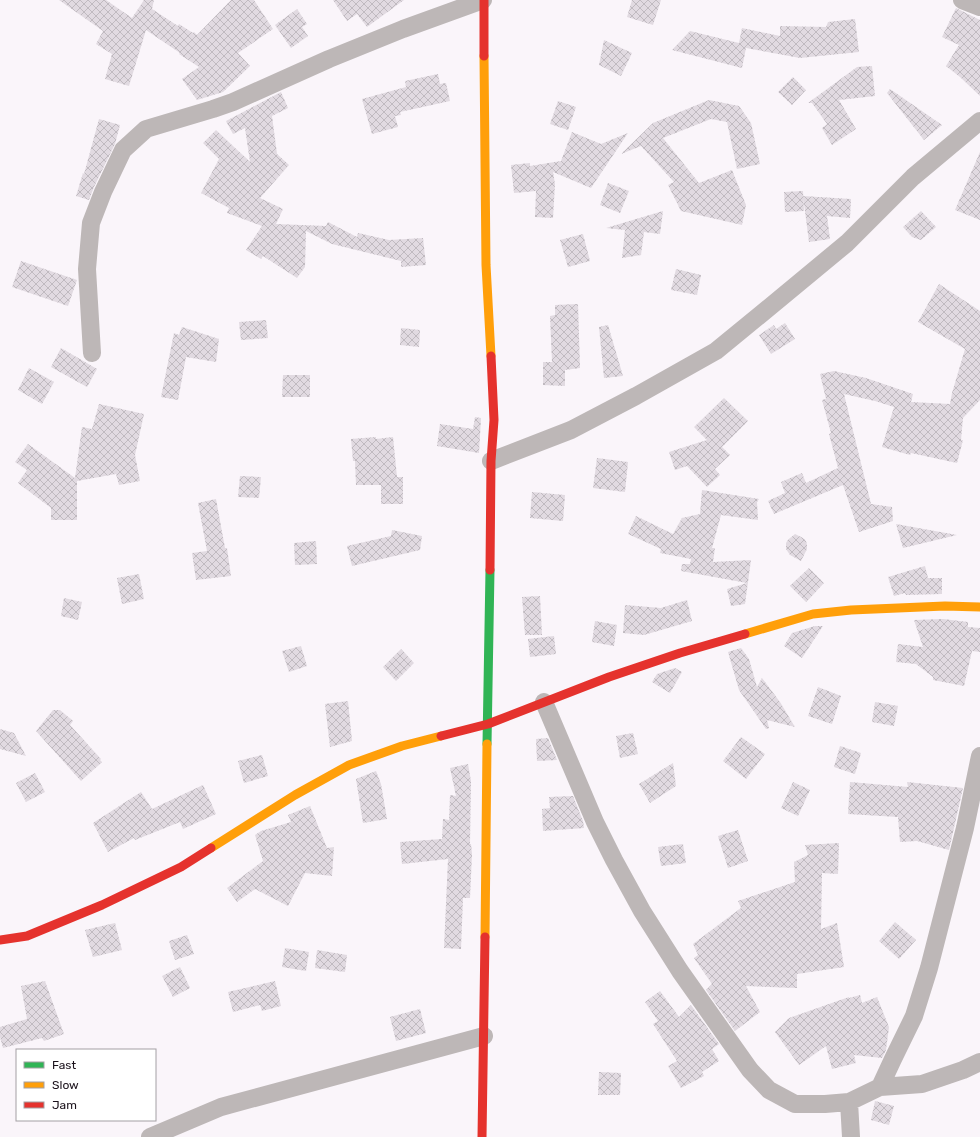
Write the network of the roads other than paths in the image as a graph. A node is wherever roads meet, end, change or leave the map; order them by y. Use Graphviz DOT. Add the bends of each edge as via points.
graph roads {
  1 [pos="483,0"];
  2 [pos="962,0"];
  3 [pos="980,7"];
  4 [pos="980,120"];
  5 [pos="92,353"];
  6 [pos="491,461"];
  7 [pos="980,607"];
  8 [pos="544,702"];
  9 [pos="488,724"];
  10 [pos="980,756"];
  11 [pos="0,940"];
  12 [pos="484,1036"];
  13 [pos="980,1062"];
  14 [pos="880,1087"];
  15 [pos="849,1102"];
  16 [pos="150,1137"];
  17 [pos="482,1137"];
  18 [pos="851,1137"];
  1 -- 5 [label="street" via="329,59 233,102 146,128 123,150 91,223 87,269"];
  1 -- 6 [label="street" via="486,265 494,420"];
  2 -- 3 [label="street"];
  4 -- 6 [label="street" via="913,177 847,243 716,351 571,430"];
  6 -- 9 [label="street"];
  7 -- 8 [label="street" via="944,606 813,614 680,652"];
  8 -- 9 [label="street"];
  8 -- 15 [label="street" via="595,822 638,904 680,970 750,1070 769,1090 795,1104"];
  9 -- 11 [label="street" via="402,746 349,765 181,867 102,905 27,936"];
  9 -- 12 [label="street"];
  10 -- 14 [label="street" via="965,828 929,968 914,1016"];
  12 -- 16 [label="street" via="221,1107"];
  12 -- 17 [label="street"];
  13 -- 14 [label="street" via="922,1084"];
  14 -- 15 [label="street"];
  15 -- 18 [label="street"];
}
